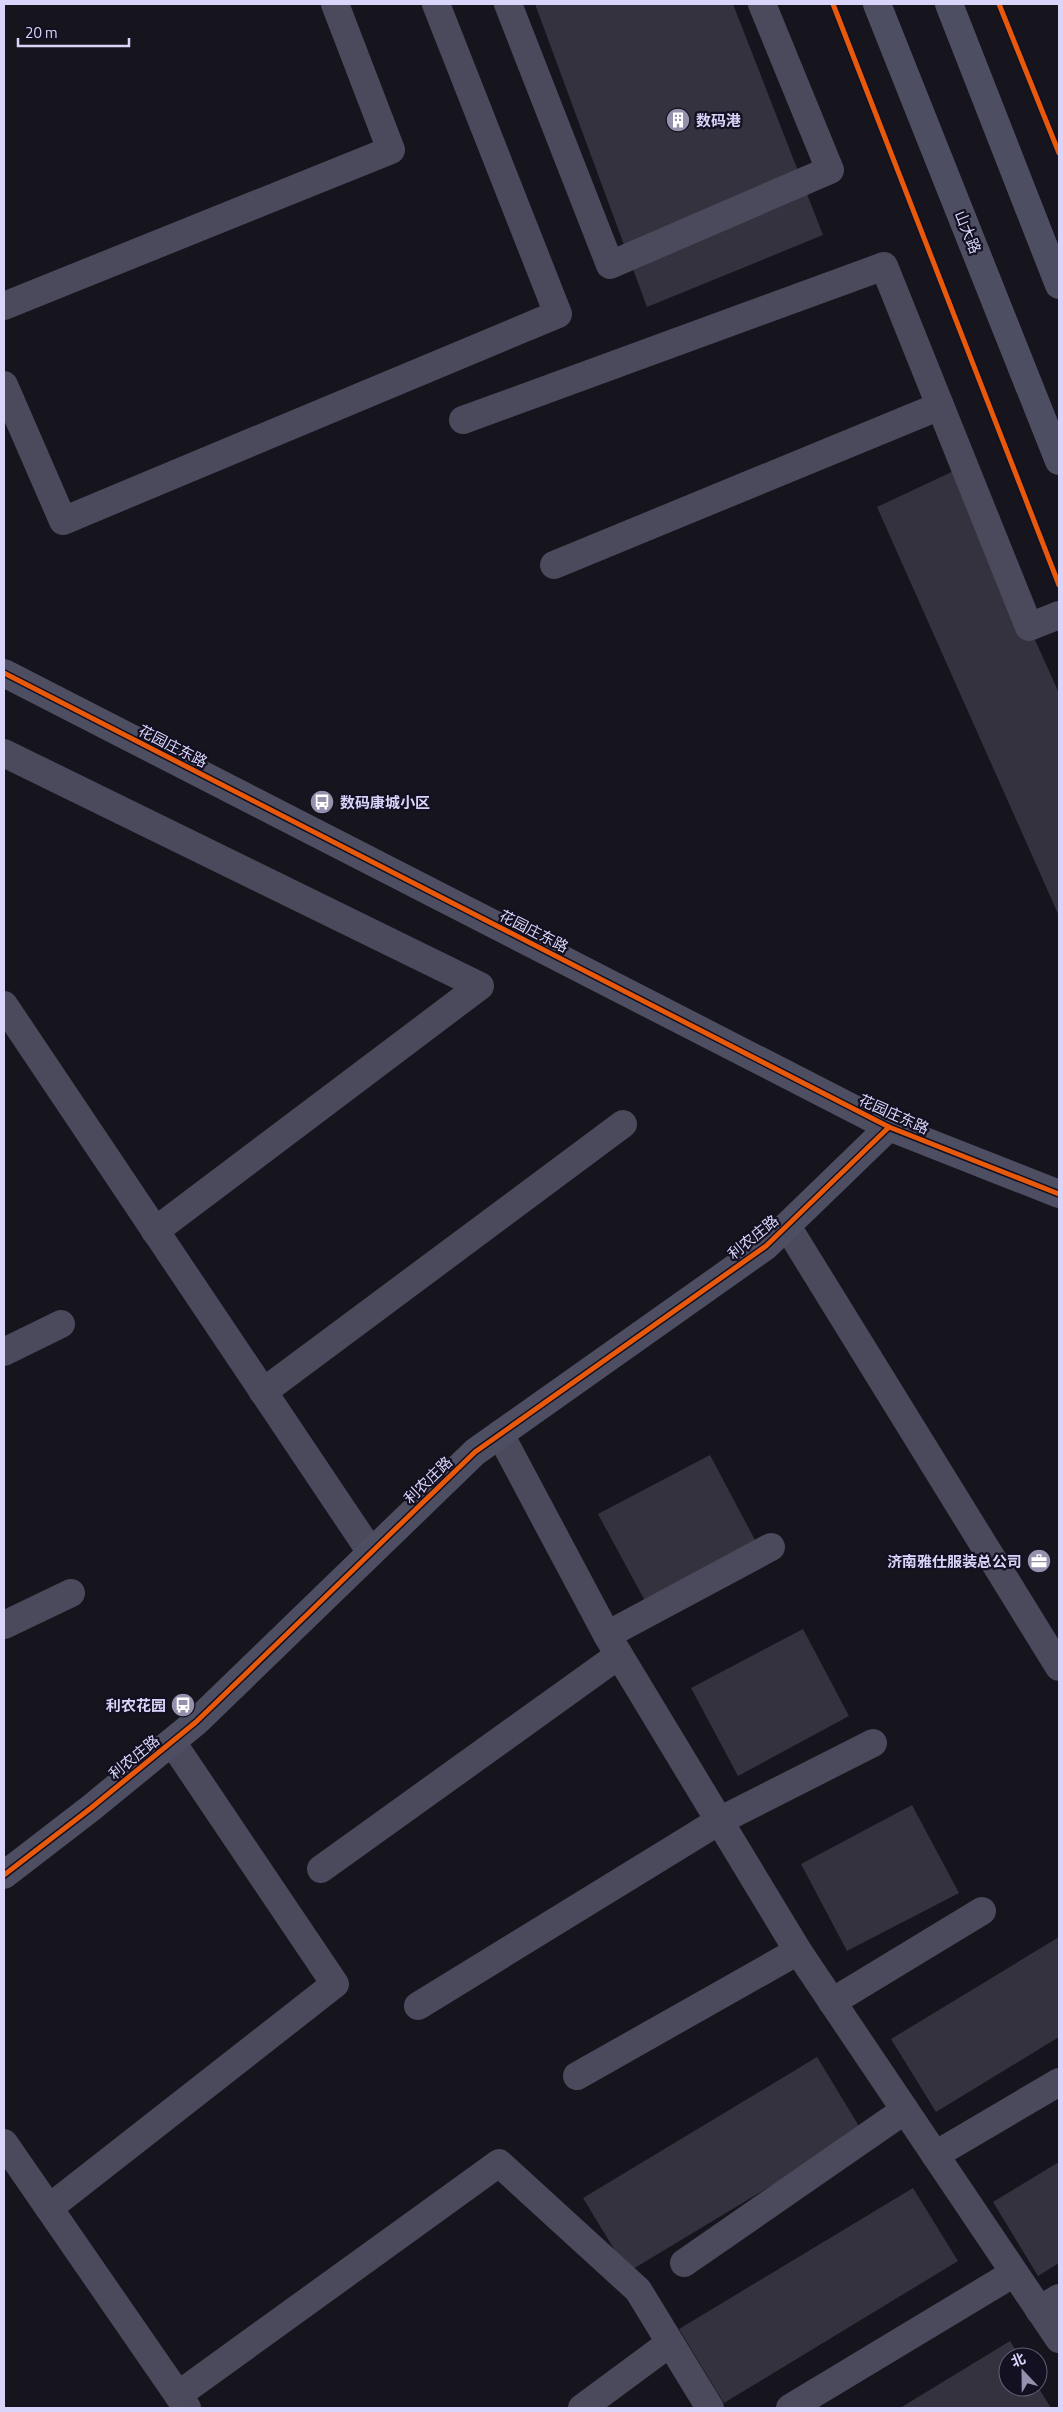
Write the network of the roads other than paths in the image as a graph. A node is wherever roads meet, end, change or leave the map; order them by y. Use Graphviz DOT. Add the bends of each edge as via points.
graph roads {
  1 [pos="335,4"];
  2 [pos="436,4"];
  3 [pos="508,4"];
  4 [pos="762,4"];
  5 [pos="878,4"];
  6 [pos="949,4"];
  7 [pos="1059,285"];
  8 [pos="4,306"];
  9 [pos="4,385"];
  10 [pos="940,406"];
  11 [pos="463,420"];
  12 [pos="1059,461"];
  13 [pos="554,565"];
  14 [pos="1059,614"];
  15 [pos="4,673"];
  16 [pos="4,753"];
  17 [pos="4,1005"];
  18 [pos="624,1124"];
  19 [pos="889,1127"];
  20 [pos="1059,1194"];
  21 [pos="788,1226"];
  22 [pos="155,1231"];
  23 [pos="61,1324"];
  24 [pos="4,1352"];
  25 [pos="263,1392"];
  26 [pos="500,1434"];
  27 [pos="364,1542"];
  28 [pos="771,1547"];
  29 [pos="71,1593"];
  30 [pos="4,1625"];
  31 [pos="613,1645"];
  32 [pos="1059,1667"];
  33 [pos="172,1742"];
  34 [pos="873,1743"];
  35 [pos="720,1821"];
  36 [pos="321,1869"];
  37 [pos="4,1875"];
  38 [pos="982,1911"];
  39 [pos="798,1951"];
  40 [pos="832,2002"];
  41 [pos="418,2006"];
  42 [pos="577,2076"];
  43 [pos="1059,2082"];
  44 [pos="905,2110"];
  45 [pos="4,2143"];
  46 [pos="935,2155"];
  47 [pos="49,2208"];
  48 [pos="684,2263"];
  49 [pos="1014,2273"];
  50 [pos="1049,2304"];
  51 [pos="1059,2340"];
  52 [pos="670,2343"];
  53 [pos="182,2402"];
  54 [pos="582,2408"];
  55 [pos="710,2408"];
  56 [pos="790,2408"];
  1 -- 8 [label="street" via="391,150"];
  2 -- 9 [label="street" via="558,314 63,521"];
  3 -- 4 [label="street" via="610,265 830,170"];
  5 -- 12 [label="street, 山大路"];
  6 -- 7 [label="street"];
  10 -- 11 [label="street" via="884,266"];
  10 -- 13 [label="street"];
  10 -- 14 [label="street" via="1029,627"];
  15 -- 19 [label="street, 花园庄东路"];
  16 -- 22 [label="street" via="480,986"];
  17 -- 22 [label="street"];
  18 -- 25 [label="street"];
  19 -- 20 [label="street, 花园庄东路"];
  19 -- 21 [label="street, 利农庄路"];
  21 -- 26 [label="street, 利农庄路" via="766,1246"];
  21 -- 32 [label="street"];
  22 -- 25 [label="street"];
  23 -- 24 [label="street"];
  25 -- 27 [label="street"];
  26 -- 31 [label="street"];
  26 -- 33 [label="street, 利农庄路" via="475,1452 288,1635"];
  28 -- 31 [label="street"];
  29 -- 30 [label="street"];
  31 -- 35 [label="street"];
  31 -- 36 [label="street"];
  33 -- 37 [label="street, 利农庄路"];
  33 -- 47 [label="street" via="335,1984"];
  34 -- 35 [label="street"];
  35 -- 39 [label="street"];
  35 -- 41 [label="street"];
  38 -- 40 [label="street"];
  39 -- 40 [label="street"];
  39 -- 42 [label="street"];
  40 -- 44 [label="street"];
  43 -- 46 [label="street"];
  44 -- 46 [label="street"];
  44 -- 48 [label="street"];
  45 -- 47 [label="street"];
  46 -- 49 [label="street"];
  47 -- 53 [label="street"];
  49 -- 50 [label="street"];
  49 -- 56 [label="street"];
  50 -- 51 [label="street"];
  52 -- 53 [label="street" via="638,2290 499,2163"];
  52 -- 54 [label="street"];
  52 -- 55 [label="street"];
}
